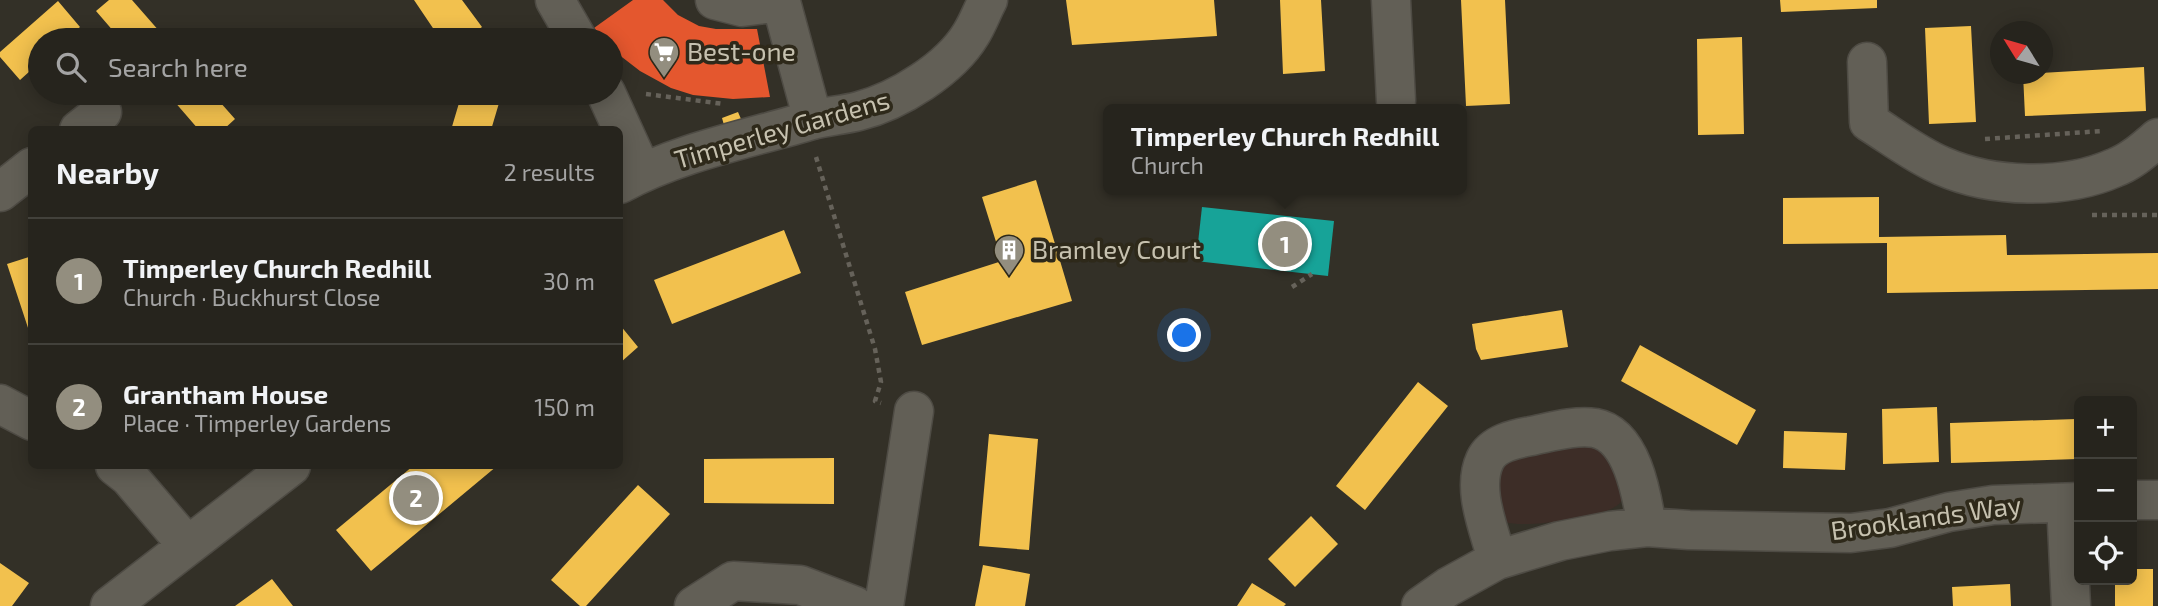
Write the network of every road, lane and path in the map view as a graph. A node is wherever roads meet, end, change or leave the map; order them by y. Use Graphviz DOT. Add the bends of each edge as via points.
graph roads {
  1 [pos="715,0"];
  2 [pos="988,0"];
  3 [pos="1391,0"];
  4 [pos="1867,62"];
  5 [pos="623,93"];
  6 [pos="1396,101"];
  7 [pos="623,102"];
  8 [pos="735,106"];
  9 [pos="808,122"];
  10 [pos="1972,140"];
  11 [pos="2155,140"];
  12 [pos="28,170"];
  13 [pos="631,178"];
  14 [pos="0,192"];
  15 [pos="1312,274"];
  16 [pos="1292,287"];
  17 [pos="0,404"];
  18 [pos="914,411"];
  19 [pos="28,419"];
  20 [pos="120,469"];
  21 [pos="287,469"];
  22 [pos="2137,500"];
  23 [pos="2158,500"];
  24 [pos="2073,502"];
  25 [pos="1647,527"];
  26 [pos="187,545"];
  27 [pos="1497,560"];
  28 [pos="110,606"];
  29 [pos="694,606"];
  30 [pos="855,606"];
  31 [pos="884,606"];
  32 [pos="1421,606"];
  33 [pos="2071,606"];
  1 -- 9 [label="street" via="742,7 781,2"];
  2 -- 9 [label="street, Timperley Gardens" via="970,36 921,83 892,100"];
  3 -- 6 [label="street"];
  4 -- 11 [label="street" via="1870,122 1940,166 1972,177 2043,184 2087,176 2115,169"];
  5 -- 8 [label="path"];
  7 -- 13 [label="street"];
  9 -- 13 [label="street, Timperley Gardens" via="704,150"];
  9 -- 18 [label="path" via="875,349 881,382 875,401"];
  10 -- 11 [label="path" via="2137,128"];
  12 -- 14 [label="street"];
  15 -- 16 [label="path"];
  17 -- 19 [label="street"];
  18 -- 31 [label="street"];
  20 -- 26 [label="street"];
  21 -- 26 [label="street"];
  22 -- 23 [label="street"];
  24 -- 25 [label="street, Brooklands Way" via="1993,505 1851,533"];
  24 -- 33 [label="street"];
  25 -- 27 [label="street, Brooklands Way" via="1560,541"];
  25 -- 27 [label="street" via="1630,461 1611,435 1585,427 1526,437 1492,452 1482,475 1484,511"];
  26 -- 28 [label="street"];
  27 -- 32 [label="street, Brooklands Way"];
  29 -- 30 [label="street" via="733,581 800,585"];
}
